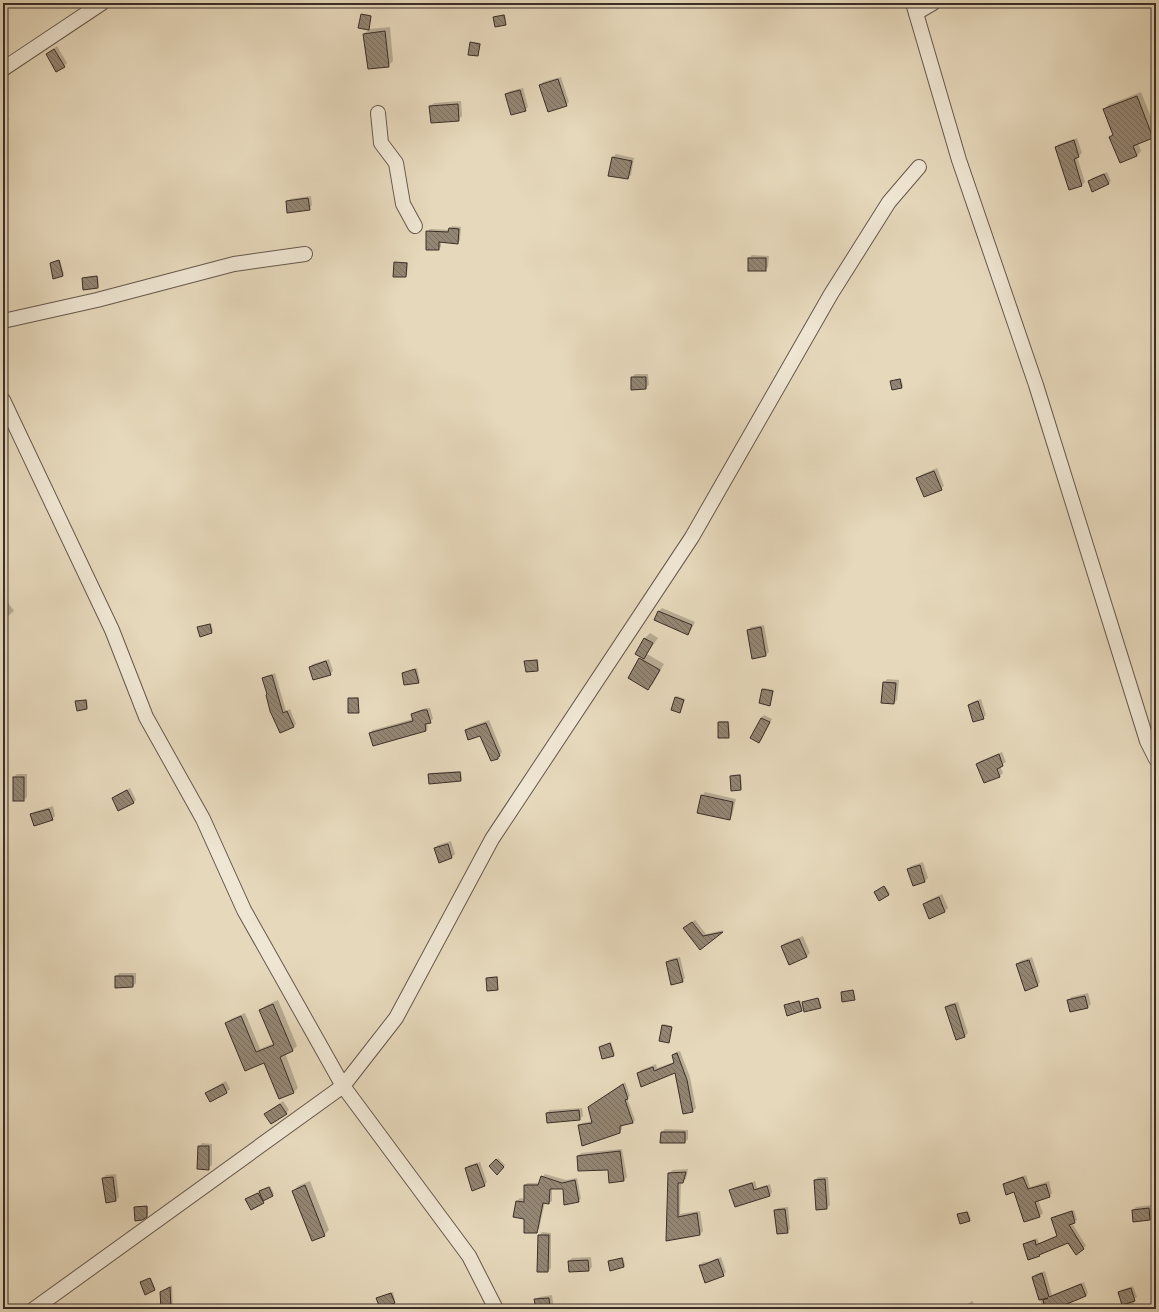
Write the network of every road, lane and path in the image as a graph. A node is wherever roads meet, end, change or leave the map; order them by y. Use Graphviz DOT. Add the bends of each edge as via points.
graph roads {
  1 [pos="102,3"];
  2 [pos="932,3"];
  3 [pos="914,8"];
  4 [pos="3,69"];
  5 [pos="378,113"];
  6 [pos="919,167"];
  7 [pos="414,226"];
  8 [pos="305,254"];
  9 [pos="3,321"];
  10 [pos="3,400"];
  11 [pos="1156,759"];
  12 [pos="343,1086"];
  13 [pos="34,1309"];
  14 [pos="496,1309"];
  1 -- 4 [label="street"];
  2 -- 3 [label="street"];
  3 -- 11 [label="street" via="959,160 1036,385 1147,741"];
  5 -- 7 [label="street" via="381,143 396,163 403,204"];
  6 -- 12 [label="street" via="889,202 831,294 692,537 492,839 396,1018"];
  8 -- 9 [label="street" via="234,264 97,300"];
  10 -- 12 [label="street" via="112,630 146,717 203,819 244,910"];
  12 -- 13 [label="street"];
  12 -- 14 [label="street" via="469,1256"];
}
